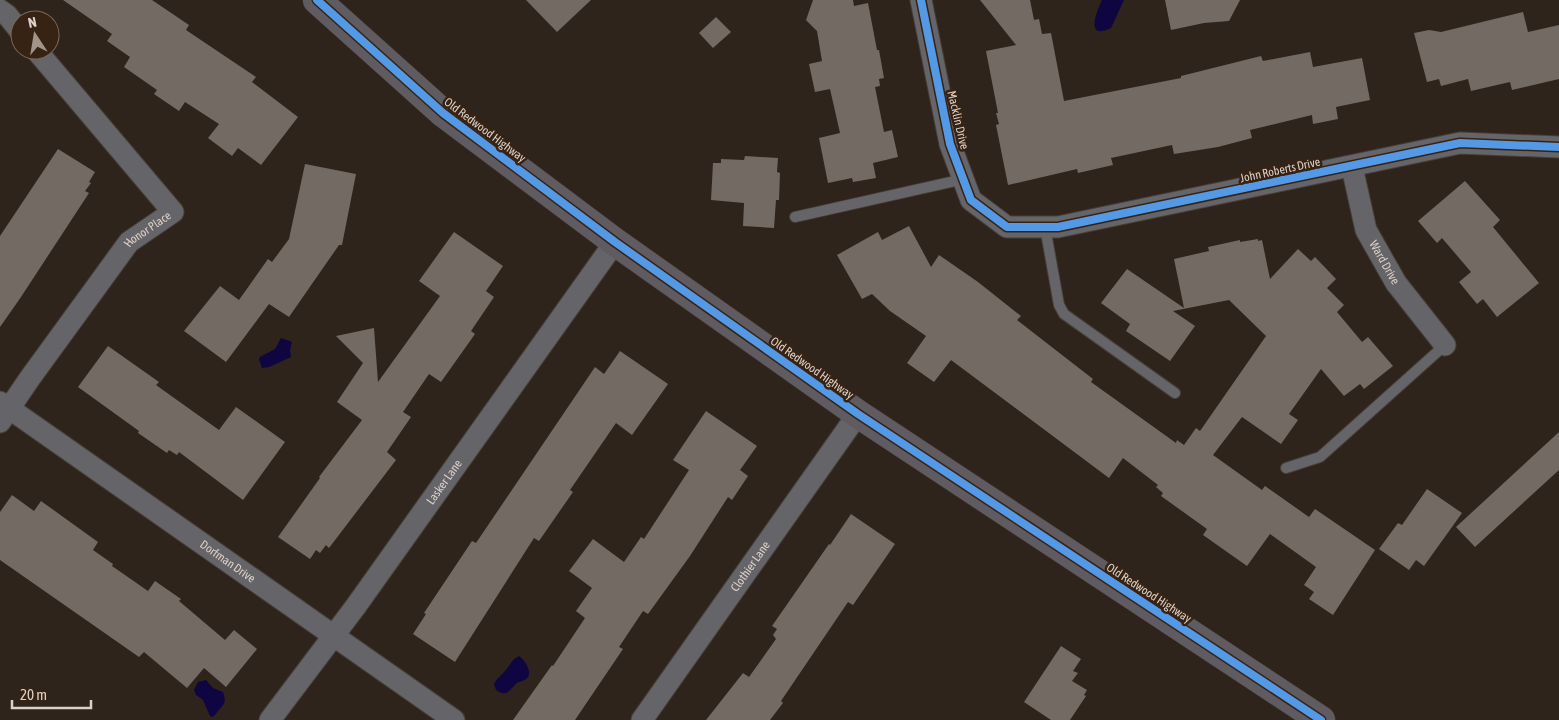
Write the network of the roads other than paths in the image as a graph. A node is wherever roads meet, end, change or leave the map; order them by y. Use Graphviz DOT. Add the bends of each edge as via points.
graph roads {
  1 [pos="317,0"];
  2 [pos="921,0"];
  3 [pos="0,10"];
  4 [pos="10,19"];
  5 [pos="44,60"];
  6 [pos="1559,147"];
  7 [pos="1352,167"];
  8 [pos="964,179"];
  9 [pos="795,217"];
  10 [pos="1006,227"];
  11 [pos="1045,227"];
  12 [pos="615,242"];
  13 [pos="1445,345"];
  14 [pos="1175,393"];
  15 [pos="3,411"];
  16 [pos="858,414"];
  17 [pos="1286,468"];
  18 [pos="334,636"];
  19 [pos="270,720"];
  20 [pos="454,720"];
  21 [pos="642,720"];
  22 [pos="1321,720"];
  1 -- 12 [label="main road, Old Redwood Highway" via="443,113"];
  2 -- 8 [label="street, Macklin Drive" via="950,144"];
  3 -- 4 [label="street"];
  5 -- 15 [label="street, Honor Place" via="173,212 130,242"];
  6 -- 7 [label="street, John Roberts Drive" via="1460,143"];
  7 -- 11 [label="street, John Roberts Drive"];
  7 -- 13 [label="street, Ward Drive" via="1366,230 1396,283"];
  8 -- 9 [label="lane"];
  8 -- 10 [label="street, Macklin Drive" via="971,200"];
  10 -- 11 [label="street, John Roberts Drive"];
  11 -- 14 [label="lane" via="1059,305 1064,314"];
  12 -- 16 [label="main road, Old Redwood Highway"];
  12 -- 18 [label="street, Lasker Lane"];
  13 -- 17 [label="lane" via="1320,457"];
  15 -- 18 [label="street, Dorfman Drive"];
  16 -- 21 [label="street, Clothier Lane"];
  16 -- 22 [label="main road, Old Redwood Highway"];
  18 -- 19 [label="street, Lasker Lane"];
  18 -- 20 [label="street, Dorfman Drive"];
}
